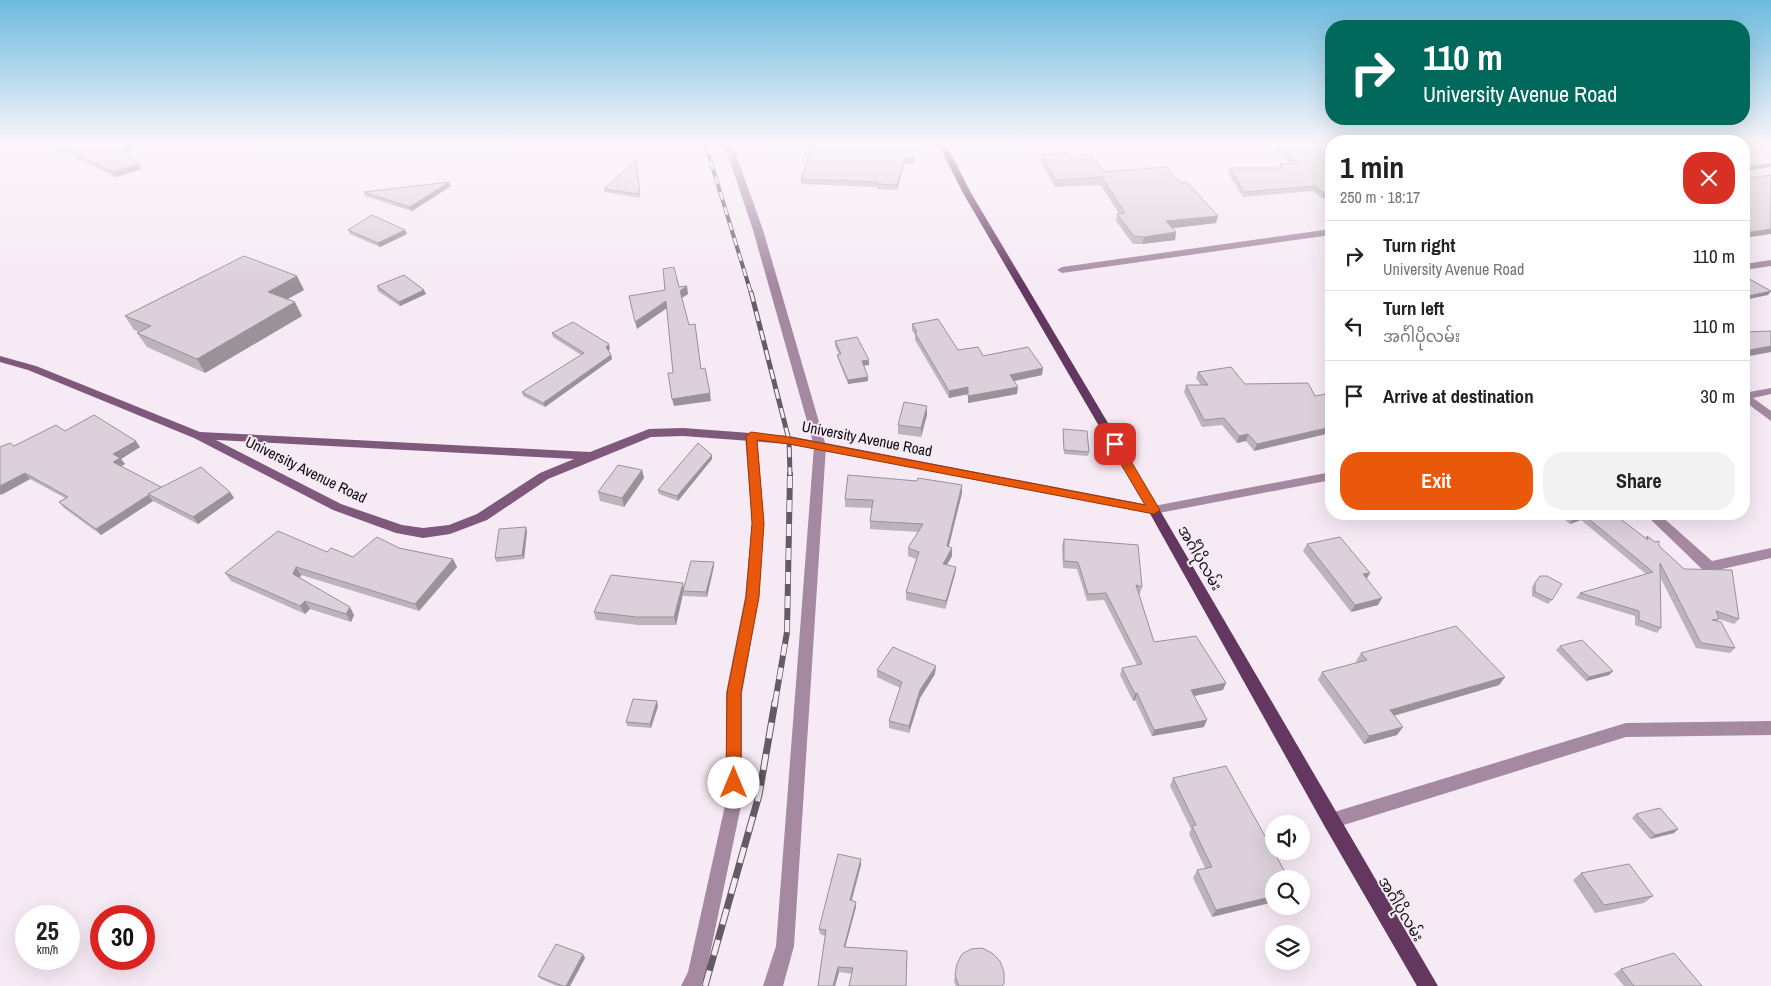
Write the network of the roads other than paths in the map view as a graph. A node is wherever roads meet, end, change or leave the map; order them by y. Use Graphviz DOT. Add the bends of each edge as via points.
graph roads {
  1 [pos="745,192"];
  2 [pos="966,192"];
  3 [pos="1325,234"];
  4 [pos="1771,263"];
  5 [pos="1750,266"];
  6 [pos="1062,270"];
  7 [pos="0,359"];
  8 [pos="1771,391"];
  9 [pos="1750,395"];
  10 [pos="1750,401"];
  11 [pos="1771,417"];
  12 [pos="198,435"];
  13 [pos="751,436"];
  14 [pos="820,446"];
  15 [pos="594,456"];
  16 [pos="1325,477"];
  17 [pos="1154,510"];
  18 [pos="1657,520"];
  19 [pos="1771,553"];
  20 [pos="1771,728"];
  21 [pos="1331,821"];
  22 [pos="691,986"];
  23 [pos="773,986"];
  24 [pos="1428,986"];
  1 -- 14 [label="street"];
  2 -- 17 [label="main road, အင်္ဂါပိုလမ်း"];
  3 -- 6 [label="street"];
  4 -- 5 [label="street"];
  7 -- 12 [label="main road, University Avenue Road" via="32,368"];
  8 -- 9 [label="street"];
  10 -- 11 [label="street"];
  12 -- 15 [label="main road"];
  12 -- 15 [label="main road, University Avenue Road" via="337,507 401,530 423,533 450,529 482,518 544,476"];
  13 -- 14 [label="main road, University Avenue Road"];
  13 -- 15 [label="main road, University Avenue Road" via="649,433"];
  13 -- 22 [label="street" via="758,523 752,597 734,693 734,801 697,973"];
  14 -- 17 [label="main road, University Avenue Road"];
  14 -- 23 [label="street" via="785,946"];
  16 -- 17 [label="street"];
  17 -- 21 [label="main road, အင်္ဂါပိုလမ်း"];
  18 -- 19 [label="street" via="1709,567"];
  20 -- 21 [label="street" via="1626,730"];
  21 -- 24 [label="main road, အင်္ဂါပိုလမ်း"];
}
